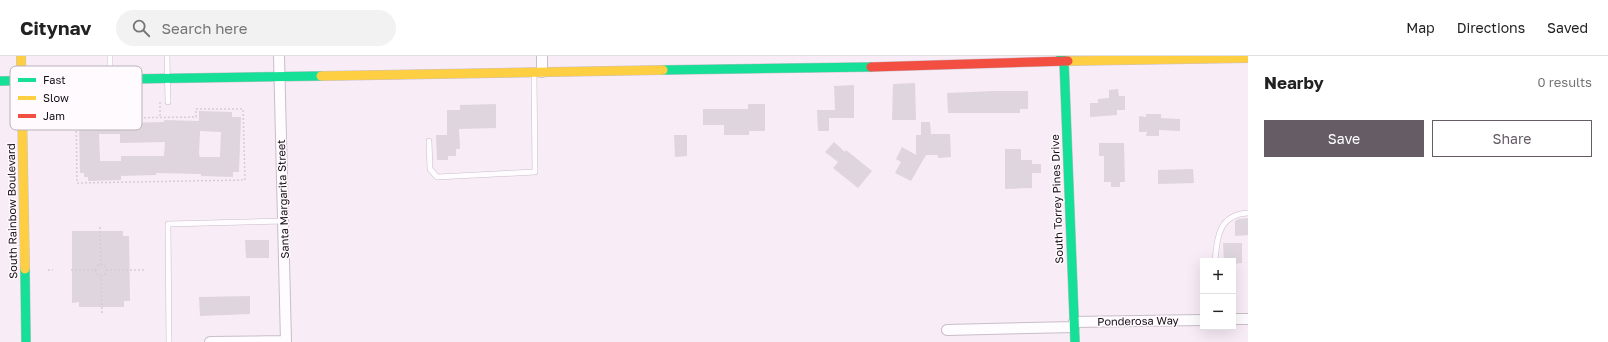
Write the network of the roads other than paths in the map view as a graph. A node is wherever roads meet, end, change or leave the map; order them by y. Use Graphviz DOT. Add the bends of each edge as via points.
graph roads {
  1 [pos="167,56"];
  2 [pos="279,56"];
  3 [pos="542,56"];
  4 [pos="1063,58"];
  5 [pos="1248,58"];
  6 [pos="538,72"];
  7 [pos="279,77"];
  8 [pos="167,78"];
  9 [pos="142,79"];
  10 [pos="168,102"];
  11 [pos="22,130"];
  12 [pos="429,141"];
  13 [pos="1248,212"];
  14 [pos="284,221"];
  15 [pos="1215,258"];
  16 [pos="1236,319"];
  17 [pos="1248,319"];
  18 [pos="1200,320"];
  19 [pos="1074,325"];
  20 [pos="947,330"];
  21 [pos="26,342"];
  22 [pos="169,342"];
  23 [pos="210,342"];
  24 [pos="286,342"];
  25 [pos="1075,342"];
  1 -- 8 [label="lane"];
  2 -- 7 [label="street, Santa Margarita Street"];
  3 -- 6 [label="street"];
  4 -- 5 [label="street"];
  4 -- 6 [label="street" via="864,67"];
  4 -- 19 [label="street, South Torrey Pines Drive"];
  6 -- 7 [label="street"];
  6 -- 12 [label="lane" via="535,172 437,177 430,169"];
  7 -- 8 [label="street"];
  7 -- 14 [label="street, Santa Margarita Street"];
  8 -- 9 [label="street"];
  8 -- 10 [label="lane"];
  11 -- 21 [label="street, South Rainbow Boulevard"];
  13 -- 15 [label="lane" via="1230,217 1223,222"];
  14 -- 22 [label="lane" via="168,224"];
  14 -- 24 [label="street, Santa Margarita Street"];
  16 -- 17 [label="street"];
  18 -- 19 [label="street, Ponderosa Way"];
  19 -- 20 [label="street, Ponderosa Way"];
  19 -- 25 [label="street, South Torrey Pines Drive"];
  23 -- 24 [label="street"];
}
